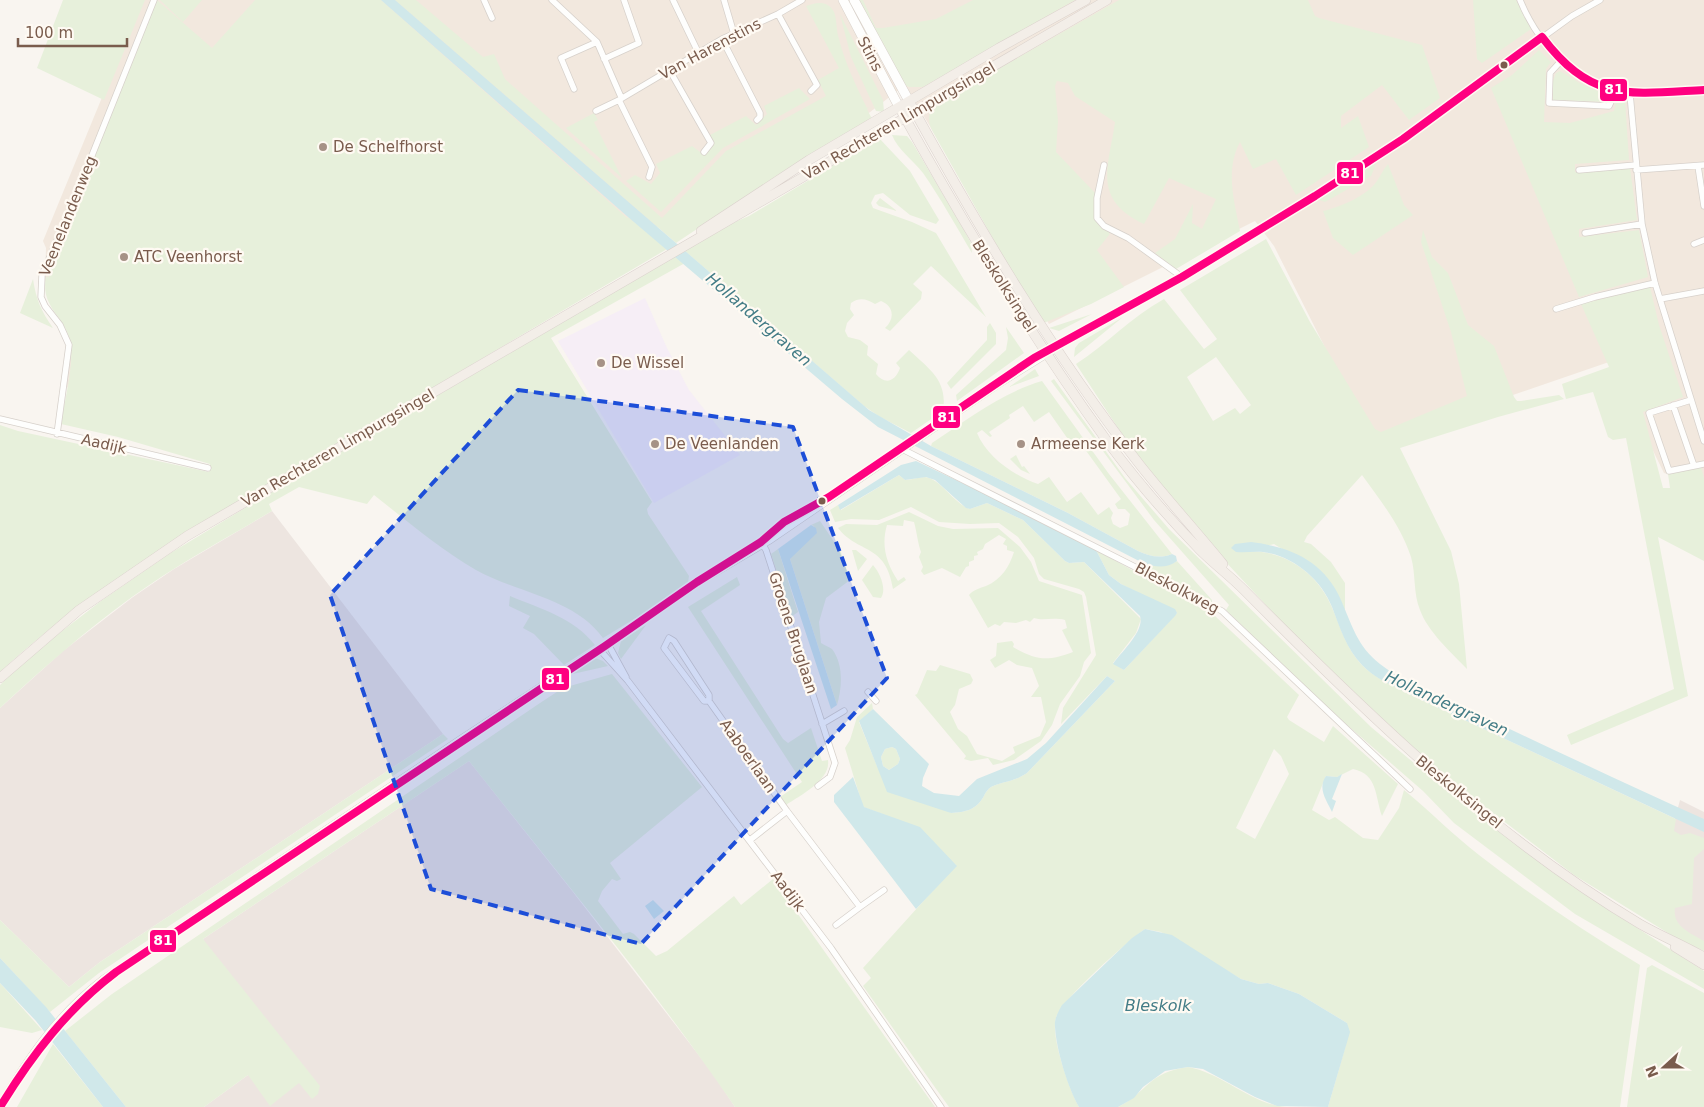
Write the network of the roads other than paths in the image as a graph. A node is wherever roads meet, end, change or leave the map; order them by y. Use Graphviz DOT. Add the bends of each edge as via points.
graph roads {
  1 [pos="154,0"];
  2 [pos="484,0"];
  3 [pos="552,0"];
  4 [pos="624,0"];
  5 [pos="673,0"];
  6 [pos="724,0"];
  7 [pos="802,0"];
  8 [pos="843,0"];
  9 [pos="854,0"];
  10 [pos="1086,0"];
  11 [pos="1108,0"];
  12 [pos="1520,0"];
  13 [pos="1600,0"];
  14 [pos="778,14"];
  15 [pos="492,18"];
  16 [pos="734,34"];
  17 [pos="1542,37"];
  18 [pos="722,39"];
  19 [pos="597,42"];
  20 [pos="698,52"];
  21 [pos="604,59"];
  22 [pos="1561,61"];
  23 [pos="670,71"];
  24 [pos="574,90"];
  25 [pos="1704,90"];
  26 [pos="812,91"];
  27 [pos="1616,91"];
  28 [pos="1630,94"];
  29 [pos="620,99"];
  30 [pos="908,101"];
  31 [pos="899,107"];
  32 [pos="596,110"];
  33 [pos="914,112"];
  34 [pos="905,118"];
  35 [pos="757,120"];
  36 [pos="704,152"];
  37 [pos="1104,165"];
  38 [pos="1701,165"];
  39 [pos="1636,168"];
  40 [pos="1580,170"];
  41 [pos="649,176"];
  42 [pos="1704,206"];
  43 [pos="1642,224"];
  44 [pos="1585,233"];
  45 [pos="1704,240"];
  46 [pos="687,243"];
  47 [pos="1694,244"];
  48 [pos="1182,277"];
  49 [pos="1655,283"];
  50 [pos="1704,291"];
  51 [pos="1660,299"];
  52 [pos="1556,309"];
  53 [pos="1056,347"];
  54 [pos="1046,352"];
  55 [pos="1691,400"];
  56 [pos="1674,405"];
  57 [pos="0,419"];
  58 [pos="57,434"];
  59 [pos="1704,438"];
  60 [pos="905,447"];
  61 [pos="1704,464"];
  62 [pos="1694,466"];
  63 [pos="208,468"];
  64 [pos="761,542"];
  65 [pos="1243,590"];
  66 [pos="604,647"];
  67 [pos="0,678"];
  68 [pos="628,681"];
  69 [pos="868,692"];
  70 [pos="876,700"];
  71 [pos="709,701"];
  72 [pos="844,711"];
  73 [pos="822,724"];
  74 [pos="818,786"];
  75 [pos="1410,789"];
  76 [pos="787,811"];
  77 [pos="750,840"];
  78 [pos="884,890"];
  79 [pos="860,907"];
  80 [pos="836,924"];
  81 [pos="1642,925"];
  82 [pos="1704,957"];
  83 [pos="1704,965"];
  84 [pos="0,1107"];
  85 [pos="941,1107"];
  1 -- 58 [label="street, Veenelandenweg" via="42,275 43,301 69,345"];
  2 -- 15 [label="street"];
  3 -- 19 [label="street"];
  4 -- 21 [label="street" via="639,43"];
  5 -- 20 [label="street"];
  6 -- 16 [label="street"];
  7 -- 14 [label="street, Van Harenstins"];
  8 -- 31 [label="street, Stins"];
  9 -- 30 [label="street, Stins"];
  10 -- 30 [label="main road, Van Rechteren Limpurgsingel"];
  11 -- 33 [label="main road, Van Rechteren Limpurgsingel"];
  12 -- 17 [label="street"];
  13 -- 17 [label="street"];
  14 -- 16 [label="street, Van Harenstins"];
  14 -- 26 [label="street" via="817,85"];
  16 -- 18 [label="street, Van Harenstins"];
  17 -- 22 [label="street"];
  17 -- 48 [label="street" via="1403,139"];
  18 -- 20 [label="street, Van Harenstins"];
  18 -- 35 [label="street" via="760,113"];
  19 -- 21 [label="street"];
  19 -- 24 [label="street" via="561,58"];
  20 -- 23 [label="street, Van Harenstins"];
  21 -- 29 [label="street"];
  22 -- 27 [label="street" via="1577,74"];
  22 -- 27 [label="street" via="1550,73 1549,103 1610,106"];
  23 -- 29 [label="street, Van Harenstins"];
  23 -- 36 [label="street" via="711,143"];
  25 -- 28 [label="street"];
  27 -- 28 [label="street"];
  28 -- 39 [label="street"];
  29 -- 32 [label="street, Van Harenstins"];
  29 -- 41 [label="street" via="652,167"];
  30 -- 31 [label="main road, Van Rechteren Limpurgsingel"];
  30 -- 33 [label="main road, Bleskolksingel"];
  31 -- 34 [label="main road, Bleskolksingel"];
  31 -- 46 [label="main road, Van Rechteren Limpurgsingel" via="777,180"];
  33 -- 34 [label="main road, Van Rechteren Limpurgsingel"];
  33 -- 53 [label="main road, Bleskolksingel"];
  34 -- 46 [label="main road, Van Rechteren Limpurgsingel"];
  34 -- 54 [label="main road, Bleskolksingel"];
  37 -- 48 [label="street" via="1097,198 1098,218 1104,226 1128,238"];
  38 -- 39 [label="street"];
  38 -- 42 [label="street"];
  39 -- 40 [label="street"];
  39 -- 43 [label="street"];
  43 -- 44 [label="street"];
  43 -- 49 [label="street"];
  45 -- 47 [label="street"];
  46 -- 67 [label="main road, Van Rechteren Limpurgsingel" via="180,541 79,610"];
  48 -- 53 [label="street"];
  49 -- 51 [label="street"];
  49 -- 52 [label="street"];
  50 -- 51 [label="street"];
  51 -- 55 [label="street"];
  53 -- 54 [label="street"];
  53 -- 65 [label="main road, Bleskolksingel" via="1140,465"];
  54 -- 60 [label="street"];
  54 -- 65 [label="main road, Bleskolksingel" via="1108,442 1143,486 1200,550"];
  55 -- 56 [label="street"];
  55 -- 59 [label="street"];
  56 -- 62 [label="street"];
  56 -- 62 [label="street" via="1649,413 1669,471"];
  57 -- 58 [label="street, Aadijk"];
  58 -- 63 [label="street, Aadijk"];
  60 -- 64 [label="street"];
  60 -- 75 [label="street, Bleskolkweg" via="1222,611"];
  61 -- 62 [label="street"];
  64 -- 66 [label="street"];
  64 -- 73 [label="street, Groene Bruglaan"];
  65 -- 81 [label="main road, Bleskolksingel" via="1330,678 1428,767 1540,856"];
  66 -- 68 [label="street, Aadijk"];
  66 -- 68 [label="street, Aadijk"];
  66 -- 84 [label="street" via="92,989 43,1039"];
  68 -- 77 [label="street, Aadijk"];
  69 -- 70 [label="street"];
  71 -- 71 [label="street, Aaboerlaan" via="704,701 664,648 670,638 709,695"];
  71 -- 76 [label="street, Aaboerlaan"];
  72 -- 73 [label="street"];
  73 -- 74 [label="street, Groene Bruglaan" via="835,763 830,777"];
  76 -- 77 [label="street"];
  76 -- 79 [label="street, Aaboerlaan"];
  77 -- 85 [label="street, Aadijk" via="831,948"];
  78 -- 79 [label="street"];
  79 -- 80 [label="street"];
  81 -- 82 [label="main road, Bleskolksingel"];
  81 -- 83 [label="main road"];
}
